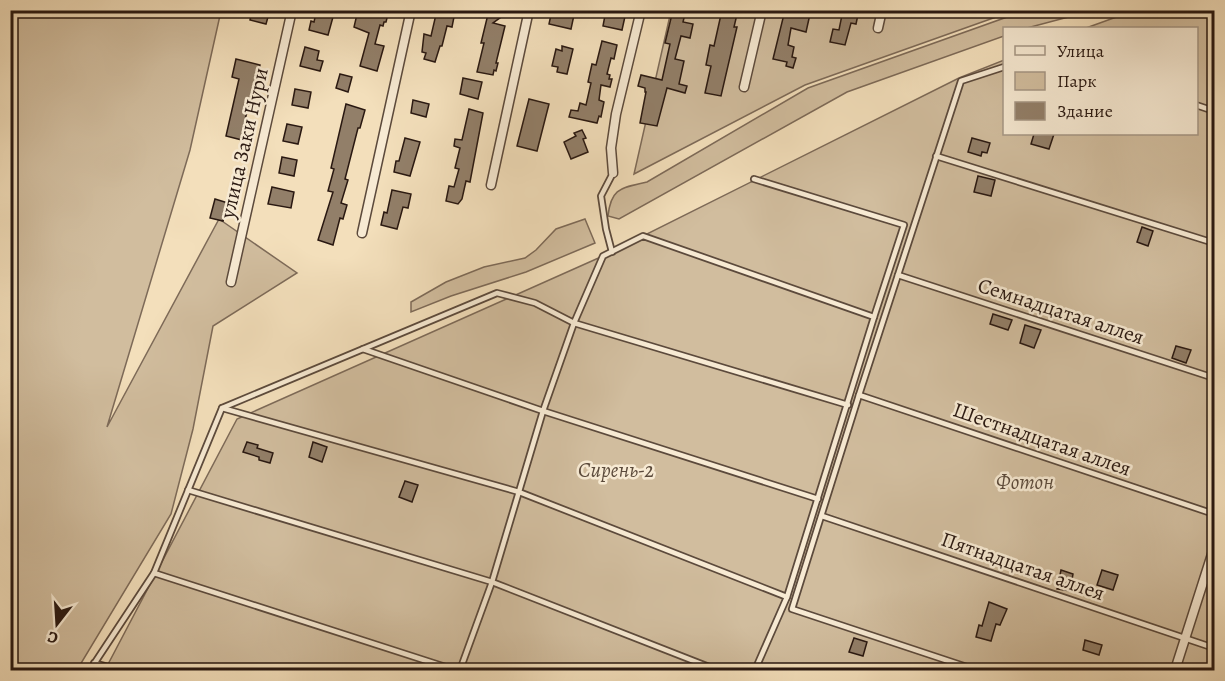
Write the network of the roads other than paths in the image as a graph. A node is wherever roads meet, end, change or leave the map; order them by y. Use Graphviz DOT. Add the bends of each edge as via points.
graph roads {
  1 [pos="292,10"];
  2 [pos="411,10"];
  3 [pos="529,10"];
  4 [pos="641,10"];
  5 [pos="762,10"];
  6 [pos="882,10"];
  7 [pos="878,28"];
  8 [pos="1003,68"];
  9 [pos="744,87"];
  10 [pos="1198,105"];
  11 [pos="1215,111"];
  12 [pos="936,156"];
  13 [pos="613,173"];
  14 [pos="754,179"];
  15 [pos="491,185"];
  16 [pos="362,233"];
  17 [pos="1215,243"];
  18 [pos="612,252"];
  19 [pos="898,275"];
  20 [pos="231,282"];
  21 [pos="874,317"];
  22 [pos="574,323"];
  23 [pos="363,349"];
  24 [pos="1215,378"];
  25 [pos="859,395"];
  26 [pos="848,405"];
  27 [pos="222,408"];
  28 [pos="543,411"];
  29 [pos="188,490"];
  30 [pos="519,492"];
  31 [pos="818,499"];
  32 [pos="1215,514"];
  33 [pos="822,516"];
  34 [pos="1215,548"];
  35 [pos="154,573"];
  36 [pos="492,582"];
  37 [pos="787,597"];
  38 [pos="1185,639"];
  39 [pos="1215,648"];
  40 [pos="94,663"];
  41 [pos="90,670"];
  42 [pos="120,670"];
  43 [pos="455,670"];
  44 [pos="460,670"];
  45 [pos="717,670"];
  46 [pos="755,670"];
  47 [pos="976,670"];
  48 [pos="1175,670"];
  1 -- 20 [label="street, улица Заки Нури"];
  2 -- 16 [label="street"];
  3 -- 15 [label="street"];
  4 -- 13 [label="street" via="616,114 611,148"];
  5 -- 9 [label="street"];
  6 -- 7 [label="street"];
  8 -- 12 [label="lane" via="961,81"];
  10 -- 11 [label="lane"];
  12 -- 17 [label="lane"];
  12 -- 19 [label="lane"];
  13 -- 18 [label="lane" via="601,196"];
  14 -- 21 [label="lane" via="904,225"];
  18 -- 21 [label="lane" via="643,236"];
  18 -- 22 [label="lane" via="603,256"];
  19 -- 24 [label="lane, Семнадцатая аллея"];
  19 -- 25 [label="lane"];
  21 -- 26 [label="lane"];
  22 -- 23 [label="lane" via="535,303 497,293"];
  22 -- 26 [label="lane"];
  22 -- 28 [label="lane"];
  23 -- 27 [label="lane"];
  23 -- 28 [label="lane"];
  25 -- 32 [label="lane, Шестнадцатая аллея"];
  25 -- 33 [label="lane"];
  26 -- 31 [label="lane"];
  27 -- 29 [label="lane"];
  27 -- 30 [label="lane"];
  28 -- 30 [label="lane"];
  28 -- 31 [label="lane"];
  29 -- 35 [label="lane"];
  29 -- 36 [label="lane"];
  30 -- 36 [label="lane"];
  30 -- 37 [label="lane"];
  31 -- 37 [label="lane"];
  33 -- 38 [label="lane, Пятнадцатая аллея"];
  33 -- 47 [label="lane" via="792,609"];
  34 -- 38 [label="street"];
  35 -- 40 [label="lane"];
  35 -- 43 [label="lane"];
  36 -- 44 [label="lane"];
  36 -- 45 [label="lane"];
  37 -- 46 [label="lane"];
  38 -- 39 [label="lane, Пятнадцатая аллея"];
  38 -- 48 [label="street"];
  40 -- 41 [label="lane"];
  40 -- 42 [label="lane"];
}
